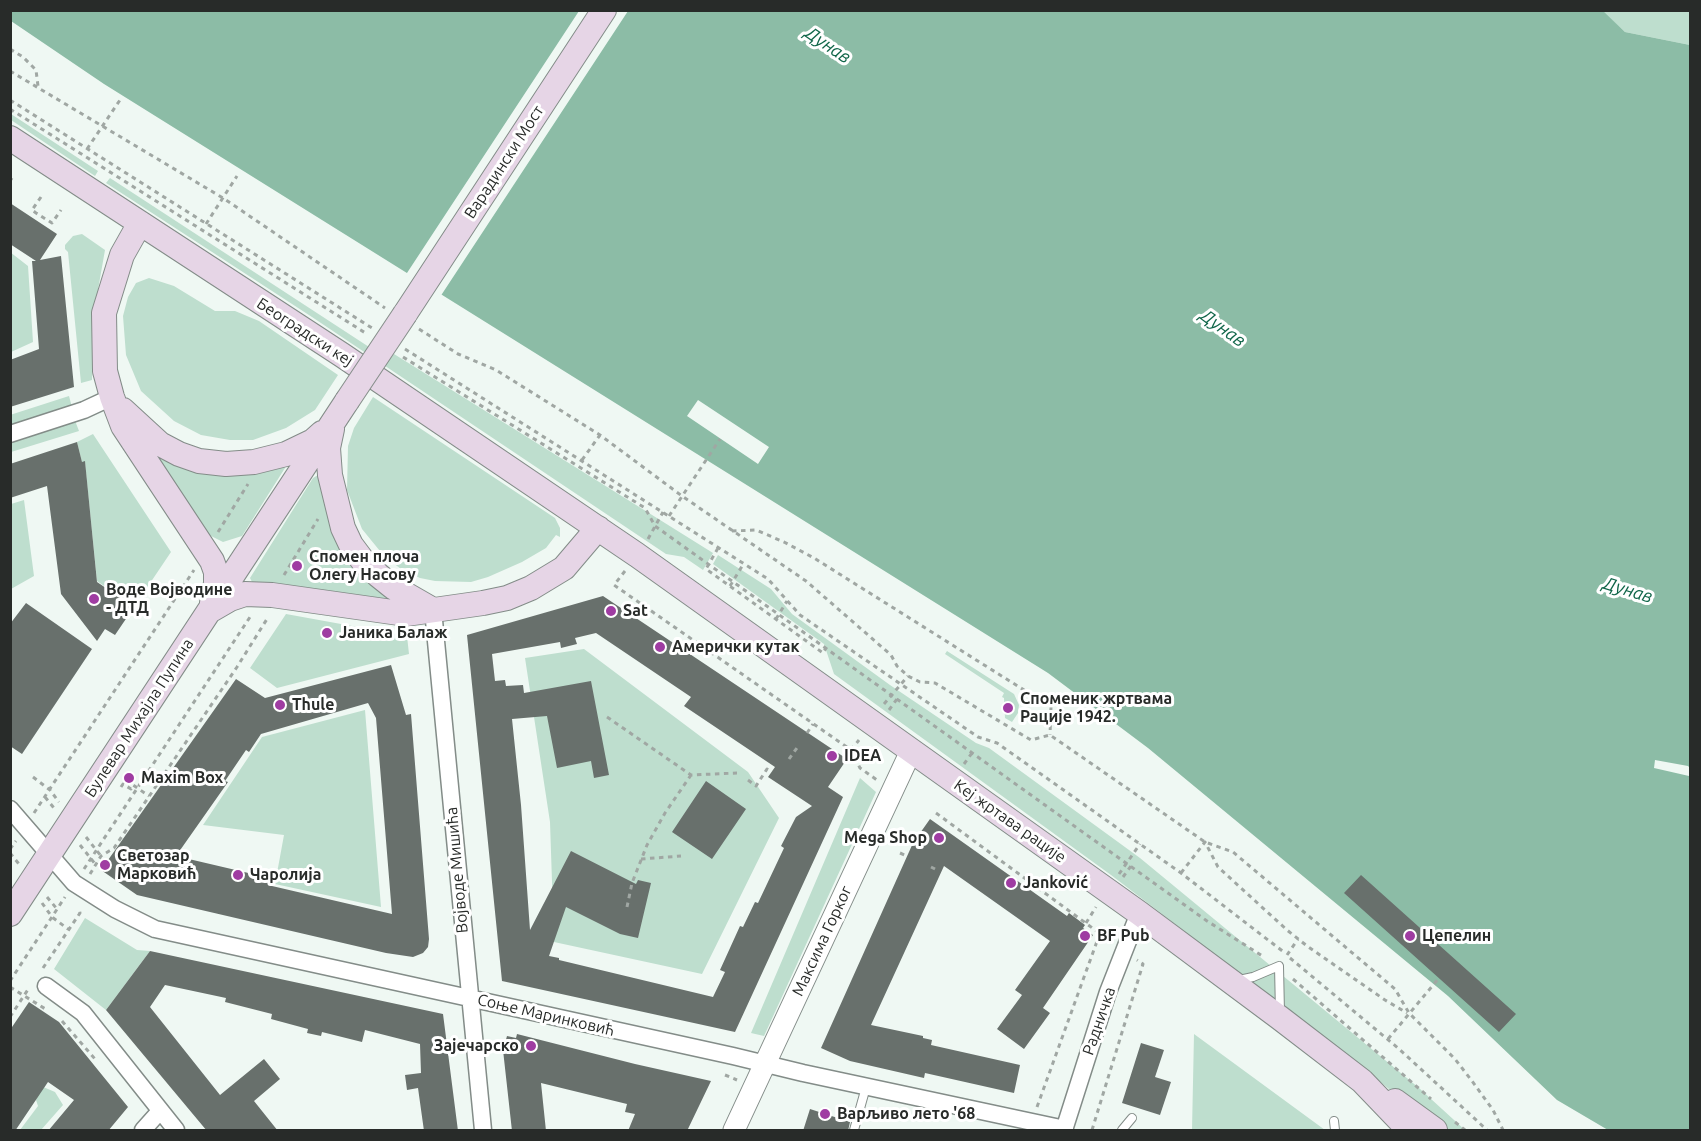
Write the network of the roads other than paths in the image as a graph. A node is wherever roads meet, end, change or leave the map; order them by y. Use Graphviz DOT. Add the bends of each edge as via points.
graph roads {
  1 [pos="604,10"];
  2 [pos="10,138"];
  3 [pos="140,224"];
  4 [pos="112,397"];
  5 [pos="348,401"];
  6 [pos="333,425"];
  7 [pos="10,434"];
  8 [pos="598,528"];
  9 [pos="433,610"];
  10 [pos="210,611"];
  11 [pos="911,752"];
  12 [pos="10,809"];
  13 [pos="50,855"];
  14 [pos="1139,913"];
  15 [pos="10,914"];
  16 [pos="1232,982"];
  17 [pos="38,983"];
  18 [pos="469,998"];
  19 [pos="1280,1017"];
  20 [pos="765,1064"];
  21 [pos="1362,1081"];
  22 [pos="866,1087"];
  23 [pos="160,1111"];
  24 [pos="1132,1118"];
  25 [pos="1334,1121"];
  26 [pos="1442,1124"];
  27 [pos="1065,1130"];
  28 [pos="143,1131"];
  29 [pos="176,1131"];
  30 [pos="483,1131"];
  31 [pos="734,1131"];
  32 [pos="854,1131"];
  33 [pos="1122,1131"];
  34 [pos="1335,1131"];
  35 [pos="1409,1131"];
  1 -- 5 [label="main road, Варадински Мост, bridge"];
  2 -- 3 [label="main road, Београдски кеј"];
  3 -- 4 [label="main road" via="122,255 104,313 105,371"];
  3 -- 8 [label="main road, Београдски кеј"];
  4 -- 6 [label="main road" via="160,444 200,461 254,462 286,454 313,441"];
  4 -- 7 [label="street"];
  4 -- 10 [label="main road" via="137,450 207,551 216,572"];
  5 -- 6 [label="main road, Булевар Михајла Пупина"];
  6 -- 9 [label="main road" via="328,448 330,475 351,545 393,587"];
  6 -- 10 [label="main road, Булевар Михајла Пупина"];
  8 -- 9 [label="main road" via="564,568 531,588 491,602"];
  8 -- 11 [label="main road, Кеј жртава рације"];
  9 -- 10 [label="main road" via="406,614 245,594"];
  9 -- 18 [label="street, Војводе Мишића"];
  10 -- 13 [label="main road, Булевар Михајла Пупина"];
  11 -- 14 [label="main road, Кеј жртава рације"];
  11 -- 20 [label="street, Максима Горког"];
  12 -- 13 [label="street, Соње Маринковић"];
  13 -- 15 [label="main road, Булевар Михајла Пупина"];
  13 -- 18 [label="street, Соње Маринковић" via="74,883 155,929"];
  14 -- 16 [label="main road, Кеј жртава рације"];
  14 -- 27 [label="street, Радничка" via="1108,992"];
  16 -- 19 [label="main road, Кеј жртава рације"];
  16 -- 19 [label="lane" via="1279,966"];
  17 -- 23 [label="street" via="83,1013"];
  18 -- 20 [label="street, Соње Маринковић"];
  18 -- 30 [label="street, Војводе Мишића"];
  19 -- 21 [label="main road, Кеј жртава рације"];
  20 -- 22 [label="street, Соње Маринковић"];
  20 -- 31 [label="street, Максима Горког"];
  21 -- 26 [label="main road"];
  21 -- 35 [label="main road, Кеј жртава рације"];
  22 -- 27 [label="street, Соње Маринковић"];
  22 -- 32 [label="lane"];
  23 -- 28 [label="street"];
  23 -- 29 [label="street"];
  24 -- 33 [label="lane"];
  25 -- 34 [label="lane"];
}
